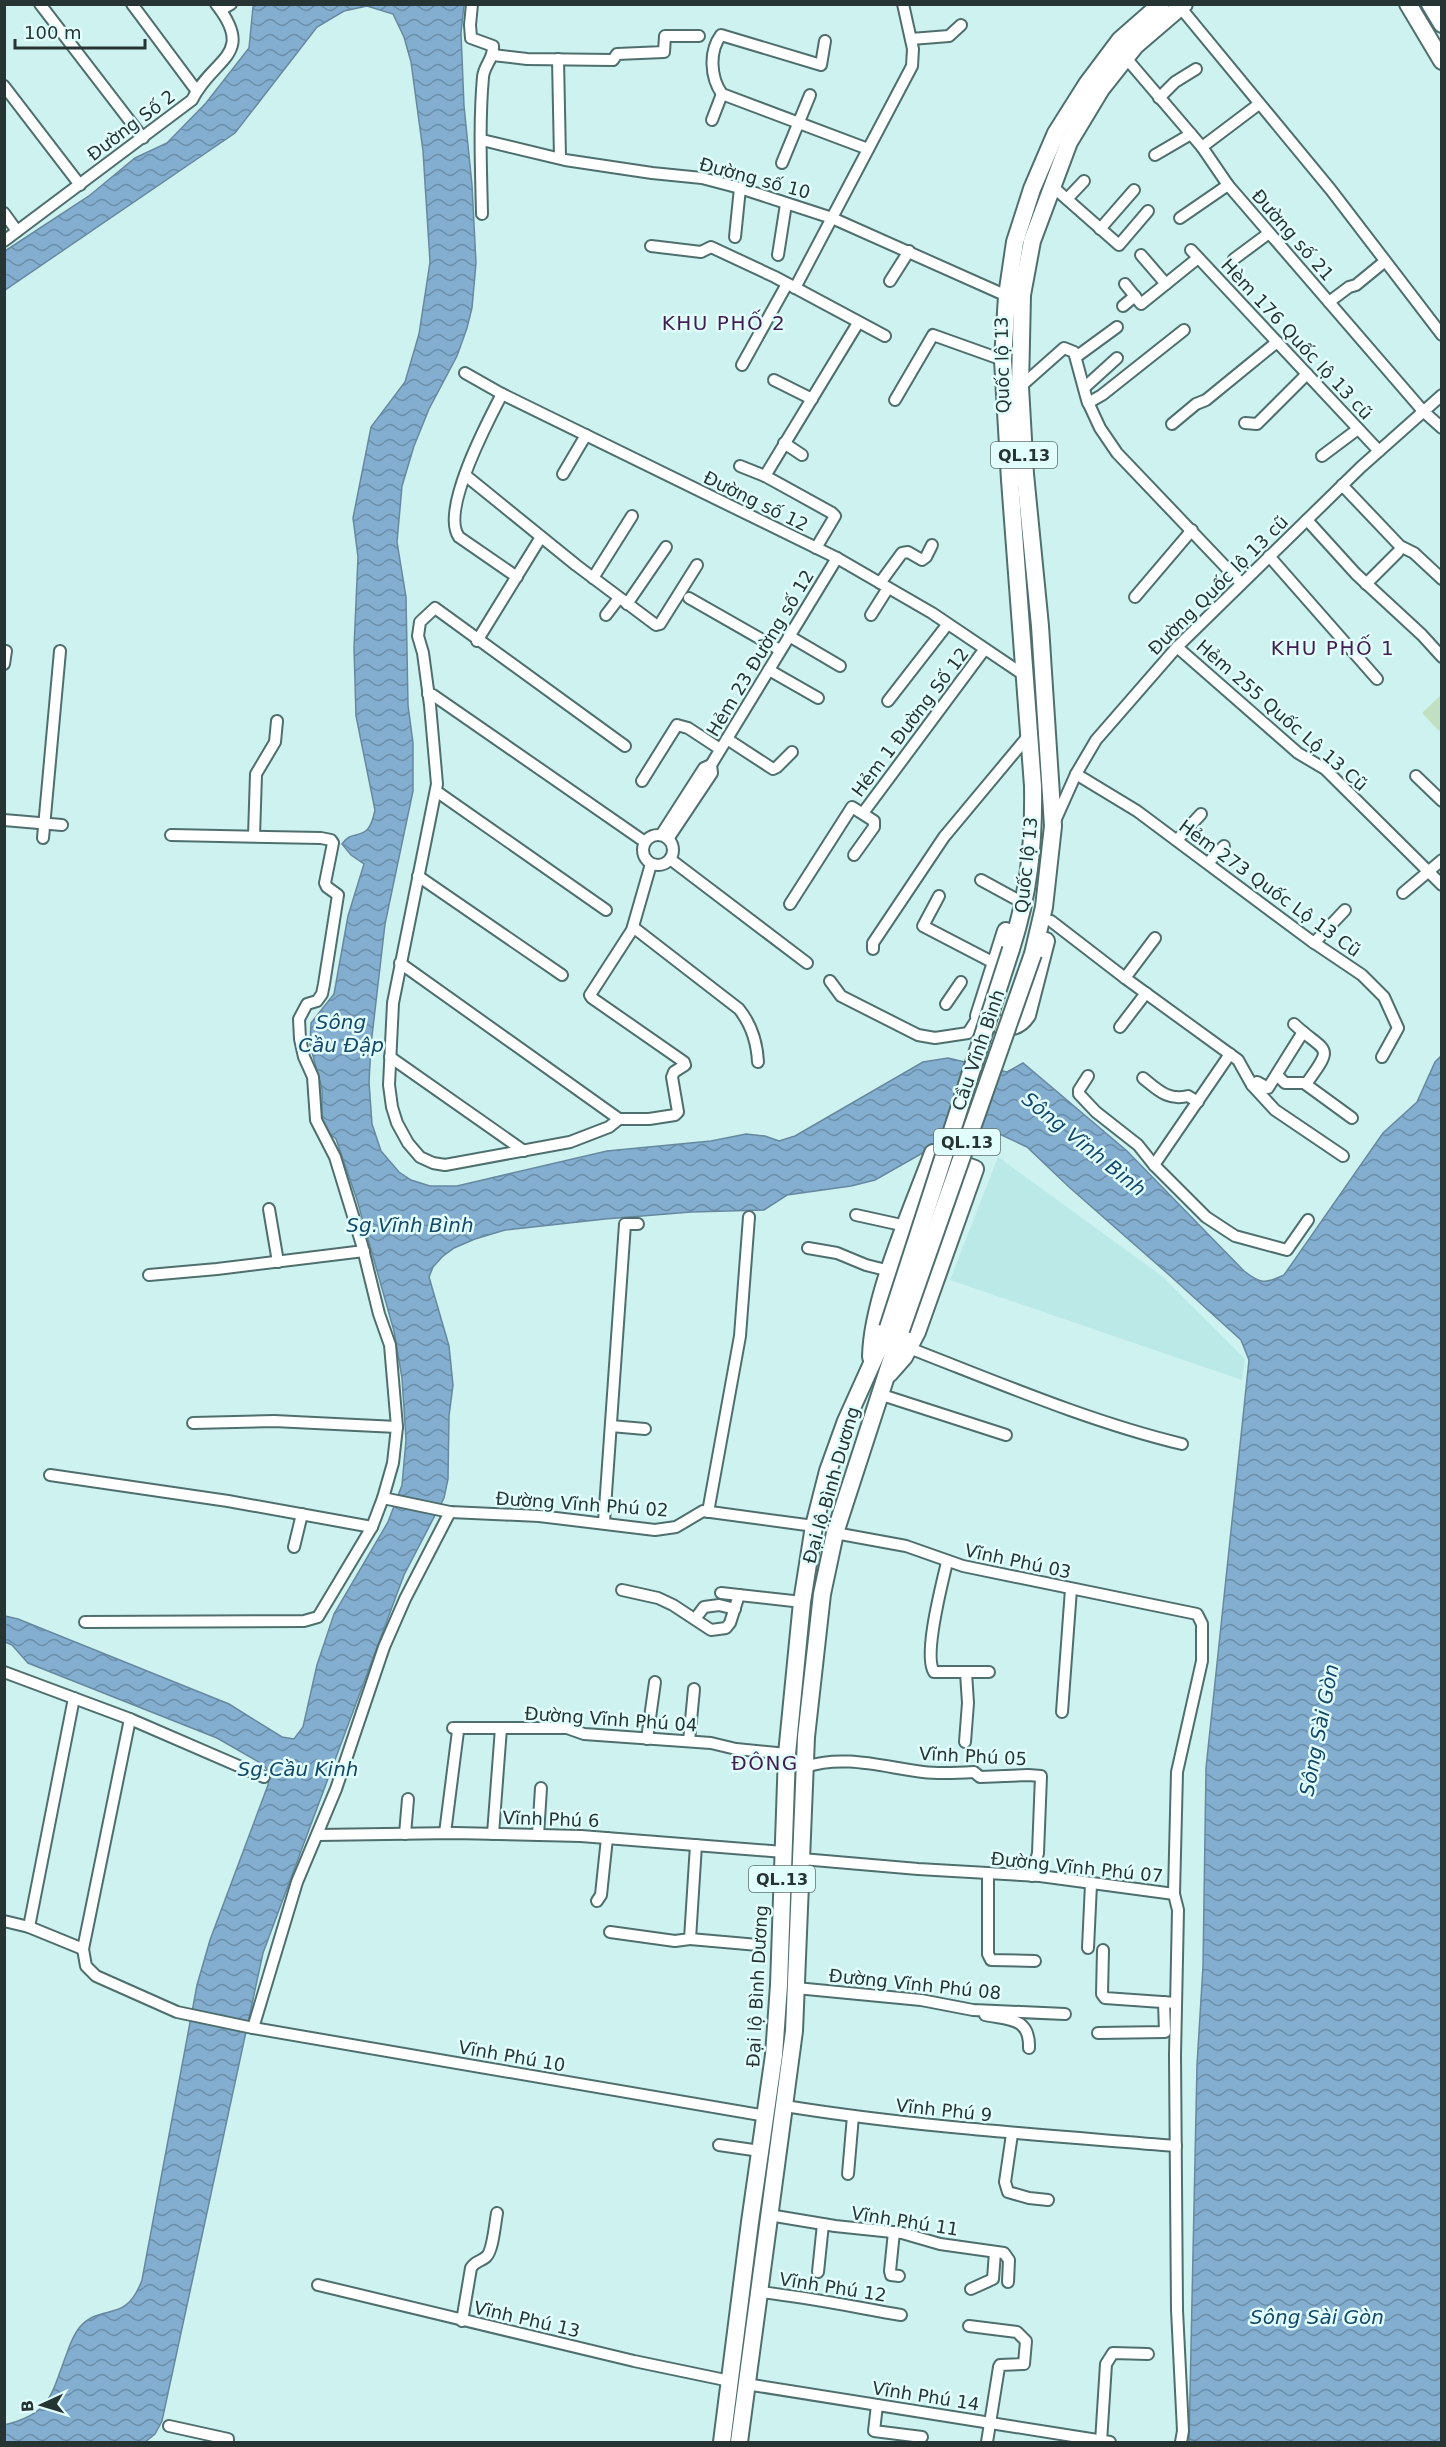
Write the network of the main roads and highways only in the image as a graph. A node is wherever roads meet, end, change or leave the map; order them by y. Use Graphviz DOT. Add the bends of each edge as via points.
graph roads {
  1 [pos="1161,4"];
  2 [pos="1408,4"];
  3 [pos="1421,4"];
  4 [pos="1430,4"];
  5 [pos="1182,6"];
  6 [pos="1442,24"];
  7 [pos="1442,40"];
  8 [pos="1442,61"];
  9 [pos="1034,833"];
  10 [pos="1052,834"];
  11 [pos="1011,949"];
  12 [pos="1033,954"];
  13 [pos="895,1329"];
  14 [pos="872,1364"];
  15 [pos="881,1387"];
  16 [pos="738,2383"];
  17 [pos="722,2442"];
  18 [pos="739,2442"];
  1 -- 9 [label="highway, Quốc lộ 13 / QL.13" via="1120,40 1056,134 1015,242 1003,360 1034,786"];
  2 -- 8 [label="highway"];
  3 -- 7 [label="highway"];
  4 -- 6 [label="highway"];
  5 -- 10 [label="highway, Quốc lộ 13 / QL.13" via="1134,46 1101,89 1069,142 1032,242 1022,295 1020,387"];
  9 -- 10 [label="highway" via="1024,847 1011,917 979,1016 1010,1027 1022,1023 1027,1015 1051,921"];
  9 -- 11 [label="highway, Quốc lộ 13 / QL.13" via="1023,911"];
  10 -- 12 [label="highway, Quốc lộ 13 / QL.13" via="1044,908"];
  11 -- 13 [label="highway, Cầu Vĩnh Bình / QL.13, bridge"];
  12 -- 13 [label="highway, Cầu Vĩnh Bình / QL.13, bridge"];
  13 -- 14 [label="highway, Đại lộ Bình Dương / QL.13"];
  13 -- 15 [label="highway, Đại lộ Bình Dương / QL.13"];
  14 -- 15 [label="highway" via="875,1323 890,1271 933,1153 975,1169 909,1348"];
  14 -- 16 [label="highway, Đại lộ Bình Dương / QL.13" via="837,1446 814,1526 802,1602 787,1754 777,2025 760,2151"];
  15 -- 16 [label="highway, Đại lộ Bình Dương / QL.13" via="835,1533 819,1610 805,1767 796,1988 785,2106 759,2292"];
  16 -- 17 [label="highway, Đại lộ Bình Dương / QL.13"];
  16 -- 18 [label="highway, Đại lộ Bình Dương / QL.13"];
}
